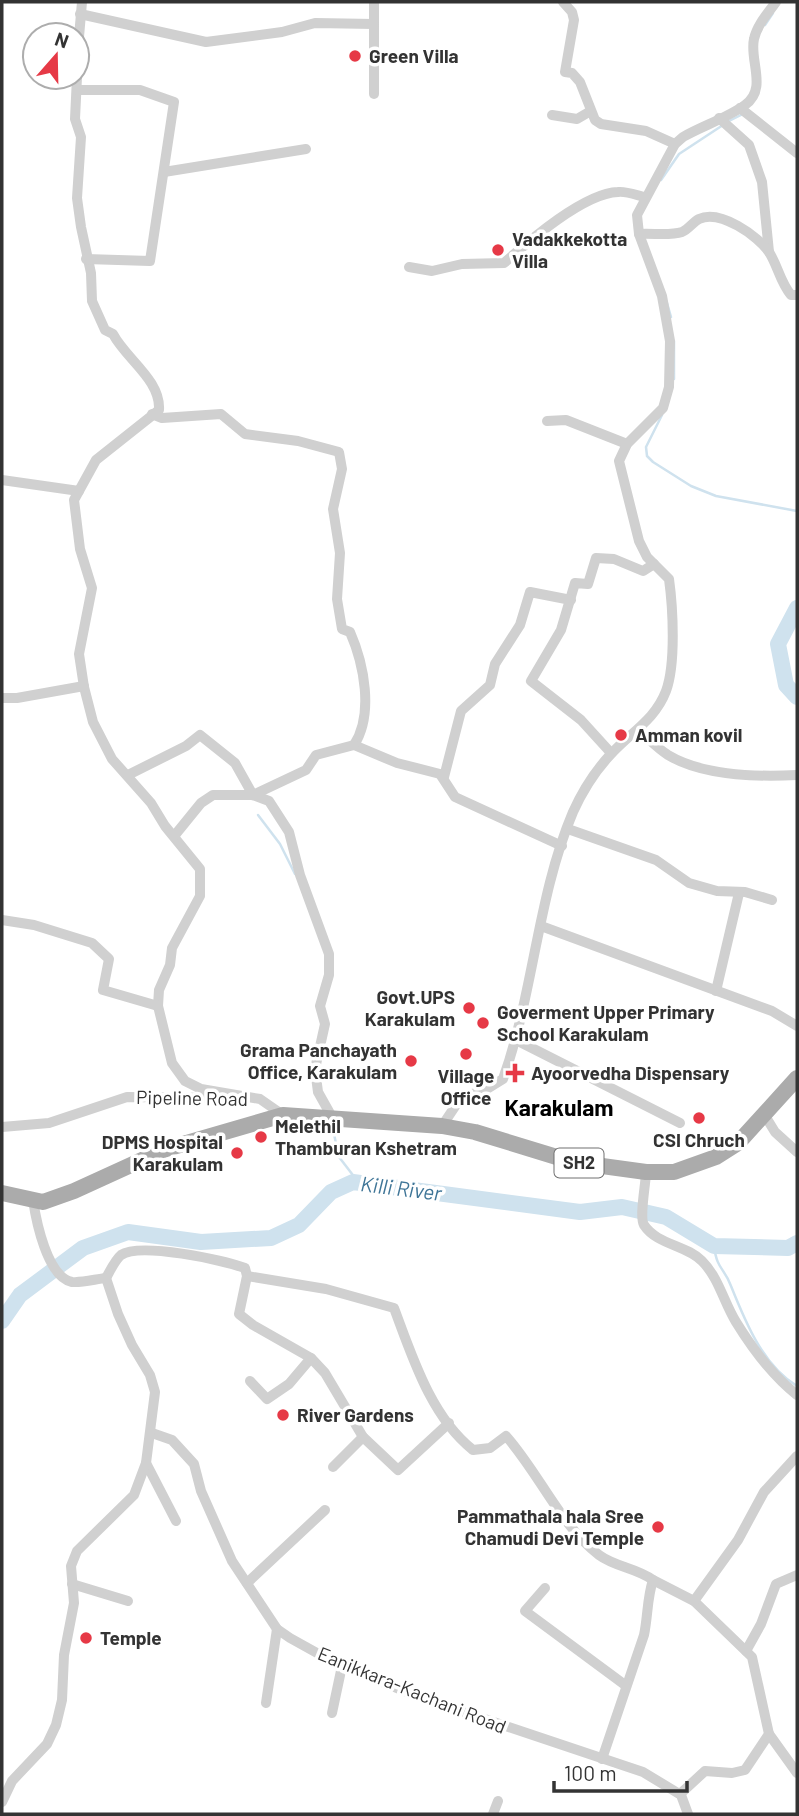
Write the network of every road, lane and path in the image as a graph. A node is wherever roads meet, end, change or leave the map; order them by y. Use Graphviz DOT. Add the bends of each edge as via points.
graph roads {
  1 [pos="82,2"];
  2 [pos="374,2"];
  3 [pos="563,2"];
  4 [pos="775,2"];
  5 [pos="80,14"];
  6 [pos="80,21"];
  7 [pos="374,24"];
  8 [pos="91,90"];
  9 [pos="77,91"];
  10 [pos="374,94"];
  11 [pos="740,108"];
  12 [pos="589,113"];
  13 [pos="552,115"];
  14 [pos="720,119"];
  15 [pos="675,144"];
  16 [pos="306,149"];
  17 [pos="797,153"];
  18 [pos="164,172"];
  19 [pos="645,197"];
  20 [pos="642,234"];
  21 [pos="769,252"];
  22 [pos="86,259"];
  23 [pos="409,267"];
  24 [pos="794,295"];
  25 [pos="153,385"];
  26 [pos="140,390"];
  27 [pos="152,414"];
  28 [pos="547,421"];
  29 [pos="627,444"];
  30 [pos="2,480"];
  31 [pos="79,491"];
  32 [pos="654,564"];
  33 [pos="570,600"];
  34 [pos="84,685"];
  35 [pos="2,698"];
  36 [pos="638,730"];
  37 [pos="354,745"];
  38 [pos="611,753"];
  39 [pos="128,775"];
  40 [pos="797,775"];
  41 [pos="444,777"];
  42 [pos="253,795"];
  43 [pos="568,829"];
  44 [pos="174,835"];
  45 [pos="562,846"];
  46 [pos="739,893"];
  47 [pos="772,900"];
  48 [pos="2,920"];
  49 [pos="541,926"];
  50 [pos="716,991"];
  51 [pos="158,1006"];
  52 [pos="797,1026"];
  53 [pos="516,1040"];
  54 [pos="797,1078"];
  55 [pos="260,1099"];
  56 [pos="764,1114"];
  57 [pos="283,1115"];
  58 [pos="329,1116"];
  59 [pos="680,1123"];
  60 [pos="442,1126"];
  61 [pos="2,1127"];
  62 [pos="797,1152"];
  63 [pos="646,1172"];
  64 [pos="2,1192"];
  65 [pos="33,1200"];
  66 [pos="247,1276"];
  67 [pos="106,1278"];
  68 [pos="311,1358"];
  69 [pos="250,1381"];
  70 [pos="797,1395"];
  71 [pos="449,1423"];
  72 [pos="152,1433"];
  73 [pos="363,1437"];
  74 [pos="797,1456"];
  75 [pos="146,1464"];
  76 [pos="333,1467"];
  77 [pos="325,1510"];
  78 [pos="176,1521"];
  79 [pos="797,1575"];
  80 [pos="653,1580"];
  81 [pos="247,1583"];
  82 [pos="72,1584"];
  83 [pos="545,1588"];
  84 [pos="128,1601"];
  85 [pos="694,1601"];
  86 [pos="277,1629"];
  87 [pos="746,1651"];
  88 [pos="342,1666"];
  89 [pos="625,1685"];
  90 [pos="266,1703"];
  91 [pos="332,1713"];
  92 [pos="769,1734"];
  93 [pos="602,1759"];
  94 [pos="797,1773"];
  95 [pos="680,1794"];
  96 [pos="498,1801"];
  97 [pos="2,1802"];
  98 [pos="493,1814"];
  99 [pos="688,1814"];
  1 -- 5 [label="street"];
  2 -- 7 [label="street"];
  3 -- 12 [label="street" via="574,20 565,72 580,82"];
  4 -- 11 [label="street" via="753,43 754,96"];
  5 -- 6 [label="street"];
  5 -- 7 [label="street" via="206,42 315,23"];
  7 -- 10 [label="street"];
  8 -- 18 [label="street" via="140,90 174,102"];
  9 -- 22 [label="street" via="75,119 81,138 77,198"];
  11 -- 14 [label="street"];
  11 -- 17 [label="street"];
  12 -- 13 [label="street" via="577,119"];
  12 -- 15 [label="street" via="601,124 646,131"];
  14 -- 15 [label="street"];
  14 -- 21 [label="street" via="749,145 762,182"];
  15 -- 19 [label="street"];
  16 -- 18 [label="street"];
  18 -- 22 [label="street" via="150,261"];
  19 -- 20 [label="street" via="637,215"];
  19 -- 23 [label="street" via="619,191 594,197 504,264 462,264 432,271"];
  20 -- 21 [label="street" via="685,231 699,219 710,217 751,235"];
  20 -- 29 [label="street" via="662,296 671,364 663,408"];
  21 -- 24 [label="street" via="783,285"];
  22 -- 25 [label="street" via="92,300 105,330"];
  25 -- 26 [label="street"];
  25 -- 27 [label="street" via="160,398 159,410"];
  27 -- 31 [label="street" via="96,460"];
  27 -- 37 [label="street" via="162,418 221,414 245,434 320,445 336,449 342,457 333,509 340,553 338,609 342,629 350,632 356,649 365,692"];
  28 -- 29 [label="street" via="566,420"];
  29 -- 32 [label="street" via="619,461 631,519"];
  30 -- 31 [label="street"];
  31 -- 34 [label="street" via="74,500 75,518 92,587 79,654"];
  32 -- 33 [label="street" via="643,571 614,559 596,558 588,584 575,583"];
  32 -- 36 [label="street" via="669,579 671,593 667,689 653,716"];
  33 -- 38 [label="street" via="561,630 531,681 581,720"];
  33 -- 41 [label="street" via="530,592 520,625 495,664 490,685 461,711"];
  34 -- 35 [label="street"];
  34 -- 39 [label="street" via="99,735 112,759"];
  36 -- 38 [label="street"];
  36 -- 40 [label="street" via="669,755 706,768"];
  37 -- 41 [label="street"];
  37 -- 42 [label="street" via="316,755 306,770"];
  38 -- 43 [label="street" via="584,791"];
  39 -- 42 [label="street" via="200,735 234,764"];
  39 -- 44 [label="street"];
  41 -- 45 [label="street" via="455,797"];
  42 -- 44 [label="street" via="213,795"];
  42 -- 58 [label="street" via="269,801 284,820 329,954 329,975 320,1006 325,1024 315,1069 318,1092"];
  43 -- 45 [label="street"];
  43 -- 46 [label="street" via="656,860 689,883"];
  44 -- 51 [label="street" via="200,869 202,880 194,910 172,948"];
  45 -- 49 [label="street"];
  46 -- 47 [label="street"];
  46 -- 50 [label="street"];
  48 -- 51 [label="street" via="92,943 109,959 103,990"];
  49 -- 50 [label="street"];
  49 -- 53 [label="street"];
  50 -- 52 [label="street" via="772,1011"];
  51 -- 55 [label="street" via="172,1063 185,1081 213,1092"];
  53 -- 59 [label="street"];
  53 -- 60 [label="street" via="503,1079 482,1092 462,1096"];
  54 -- 56 [label="main road, SH2"];
  55 -- 57 [label="street"];
  55 -- 61 [label="street, Pipeline Road" via="127,1097 49,1123"];
  56 -- 62 [label="street"];
  56 -- 63 [label="main road, SH2" via="738,1143 716,1157 674,1172"];
  57 -- 58 [label="main road, SH2"];
  57 -- 65 [label="main road, SH2" via="166,1149 75,1191 43,1202"];
  58 -- 60 [label="main road, SH2"];
  60 -- 63 [label="main road, SH2" via="573,1162"];
  63 -- 70 [label="street" via="641,1218 655,1236 702,1260 735,1321 779,1381"];
  64 -- 65 [label="main road, SH2"];
  65 -- 67 [label="street" via="39,1238 59,1272 73,1282"];
  66 -- 67 [label="street" via="245,1268 225,1261 134,1251 121,1256"];
  66 -- 68 [label="street" via="239,1314"];
  66 -- 71 [label="street" via="326,1289 394,1307 407,1348"];
  67 -- 72 [label="street" via="132,1345 150,1374 155,1392"];
  68 -- 69 [label="street" via="289,1384 267,1399"];
  68 -- 73 [label="street"];
  71 -- 73 [label="street" via="398,1470"];
  71 -- 80 [label="street" via="473,1450 490,1448 506,1436 589,1546 602,1557"];
  72 -- 75 [label="street"];
  72 -- 81 [label="street, Eanikkara-Kachani Road" via="173,1440 194,1464 216,1528"];
  73 -- 76 [label="street"];
  74 -- 85 [label="street" via="764,1492 738,1541"];
  75 -- 78 [label="street"];
  75 -- 82 [label="street" via="134,1495 77,1551 71,1566"];
  77 -- 81 [label="street"];
  79 -- 87 [label="street" via="776,1584"];
  80 -- 85 [label="street"];
  80 -- 89 [label="street" via="644,1635"];
  81 -- 86 [label="street, Eanikkara-Kachani Road"];
  82 -- 84 [label="street"];
  82 -- 97 [label="street" via="74,1603 56,1725 47,1744 12,1781"];
  83 -- 89 [label="street" via="525,1611"];
  85 -- 87 [label="street"];
  86 -- 88 [label="street, Eanikkara-Kachani Road"];
  86 -- 90 [label="street"];
  87 -- 92 [label="street" via="756,1666"];
  88 -- 91 [label="street"];
  88 -- 93 [label="street, Eanikkara-Kachani Road"];
  89 -- 93 [label="street"];
  92 -- 94 [label="street"];
  92 -- 95 [label="street" via="745,1770 705,1771"];
  93 -- 95 [label="street, Eanikkara-Kachani Road" via="643,1772"];
  95 -- 99 [label="street"];
  96 -- 98 [label="street"];
}
